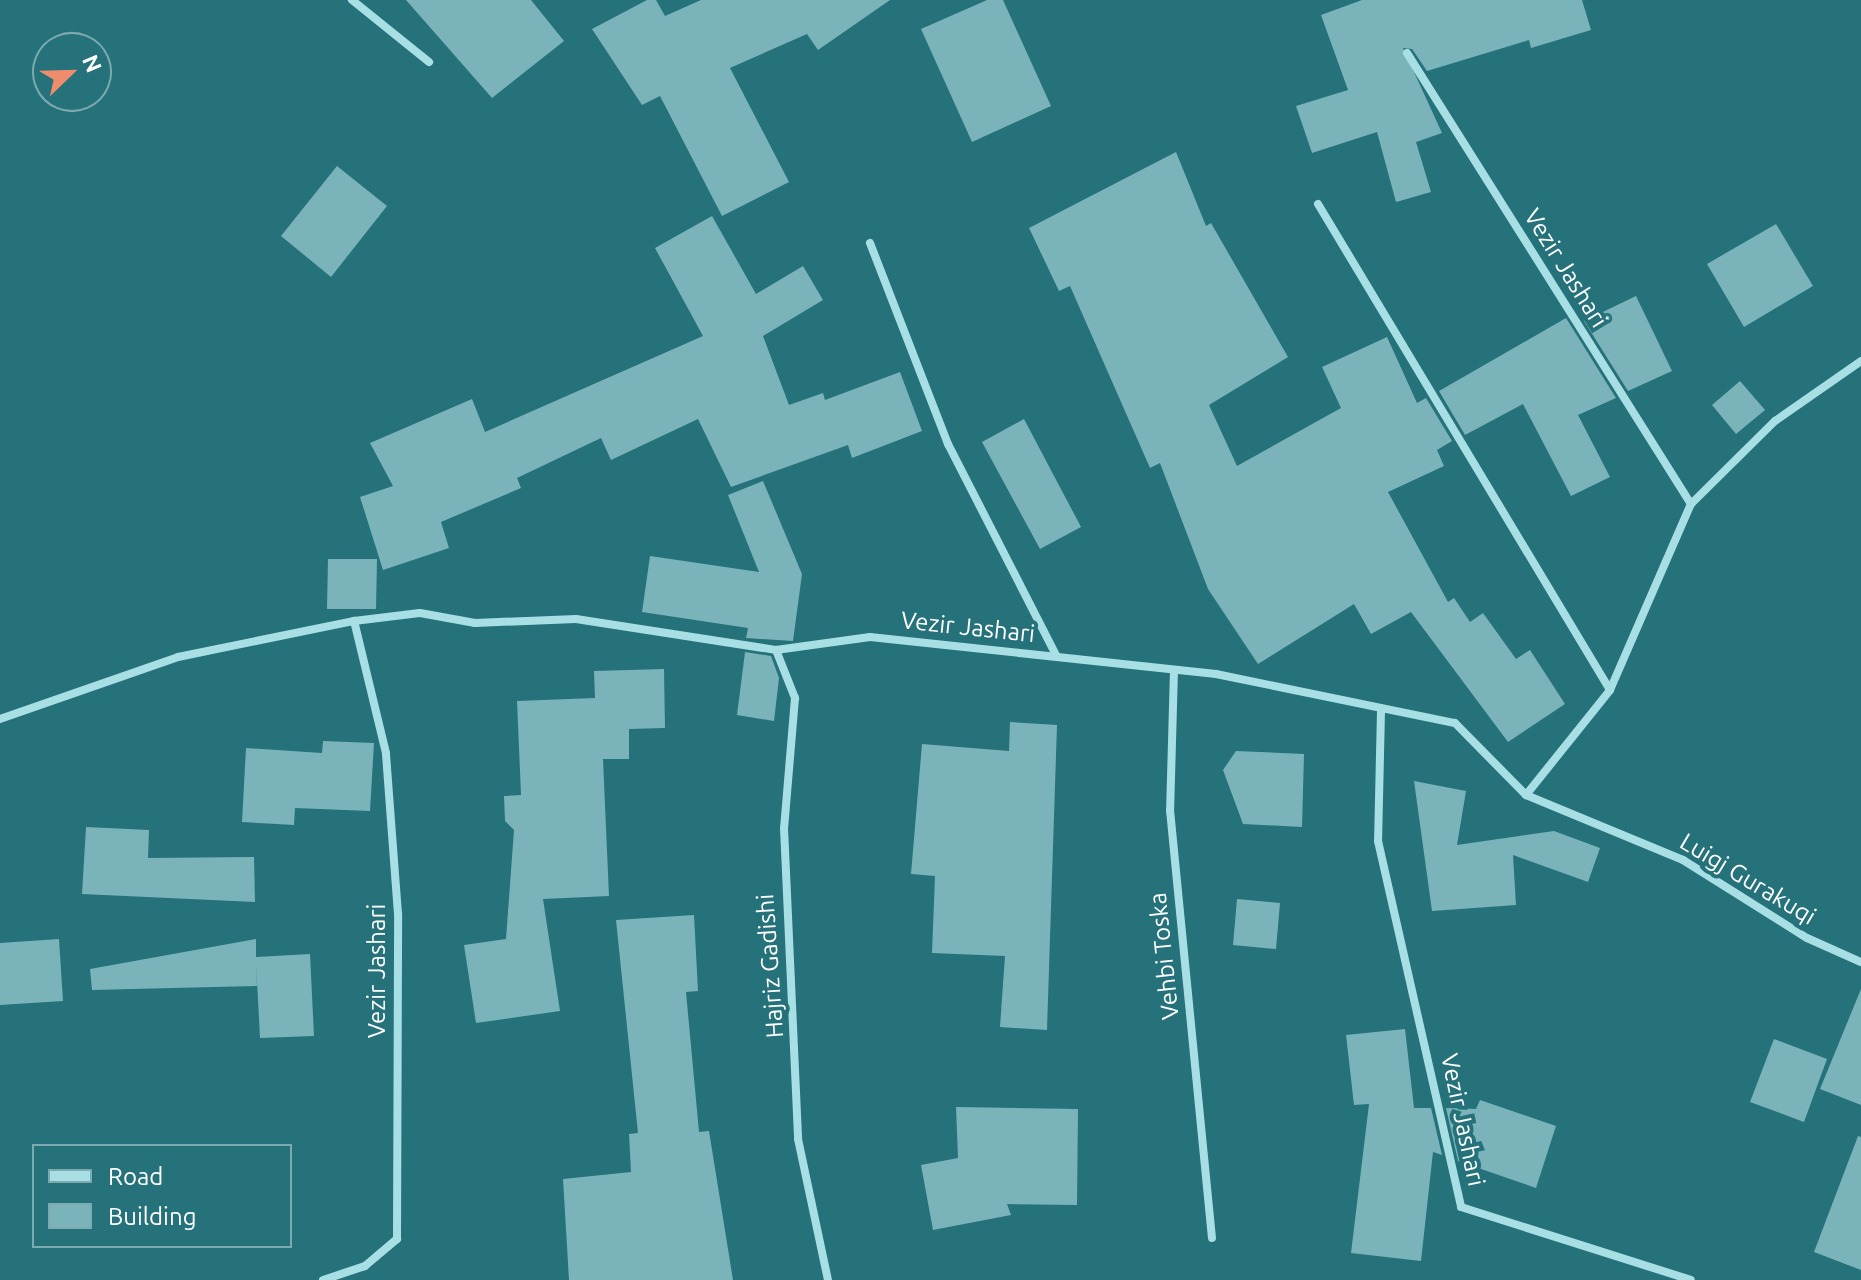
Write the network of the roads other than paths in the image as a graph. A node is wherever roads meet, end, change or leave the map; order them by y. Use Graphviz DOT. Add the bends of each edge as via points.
graph roads {
  1 [pos="352,0"];
  2 [pos="1407,53"];
  3 [pos="429,62"];
  4 [pos="1318,204"];
  5 [pos="870,243"];
  6 [pos="1861,361"];
  7 [pos="1691,504"];
  8 [pos="354,621"];
  9 [pos="776,650"];
  10 [pos="1056,655"];
  11 [pos="1174,670"];
  12 [pos="1610,690"];
  13 [pos="1381,711"];
  14 [pos="0,719"];
  15 [pos="1526,795"];
  16 [pos="1861,962"];
  17 [pos="1212,1238"];
  18 [pos="323,1280"];
  19 [pos="828,1280"];
  20 [pos="1691,1280"];
  1 -- 3 [label="street"];
  2 -- 7 [label="street, Vezir Jashari"];
  4 -- 12 [label="street"];
  5 -- 10 [label="street, Vezir Jashari" via="948,444"];
  6 -- 7 [label="street" via="1775,421"];
  7 -- 12 [label="street"];
  8 -- 9 [label="street, Vezir Jashari" via="420,613 475,623 576,619"];
  8 -- 14 [label="street, Vezir Jashari" via="178,657"];
  8 -- 18 [label="street, Vezir Jashari" via="386,753 397,899 397,1239 365,1266"];
  9 -- 10 [label="street, Vezir Jashari" via="870,637"];
  9 -- 19 [label="street, Hajriz Gadishi" via="795,698 784,828 798,1139"];
  10 -- 11 [label="street, Vezir Jashari"];
  11 -- 13 [label="street, Vezir Jashari"];
  11 -- 17 [label="street, Vehbi Toska" via="1170,810"];
  12 -- 15 [label="street"];
  13 -- 15 [label="street, Vezir Jashari" via="1455,723"];
  13 -- 20 [label="street, Vezir Jashari" via="1378,841 1461,1207"];
  15 -- 16 [label="street, Luigj Gurakuqi" via="1683,860 1807,938"];
}
